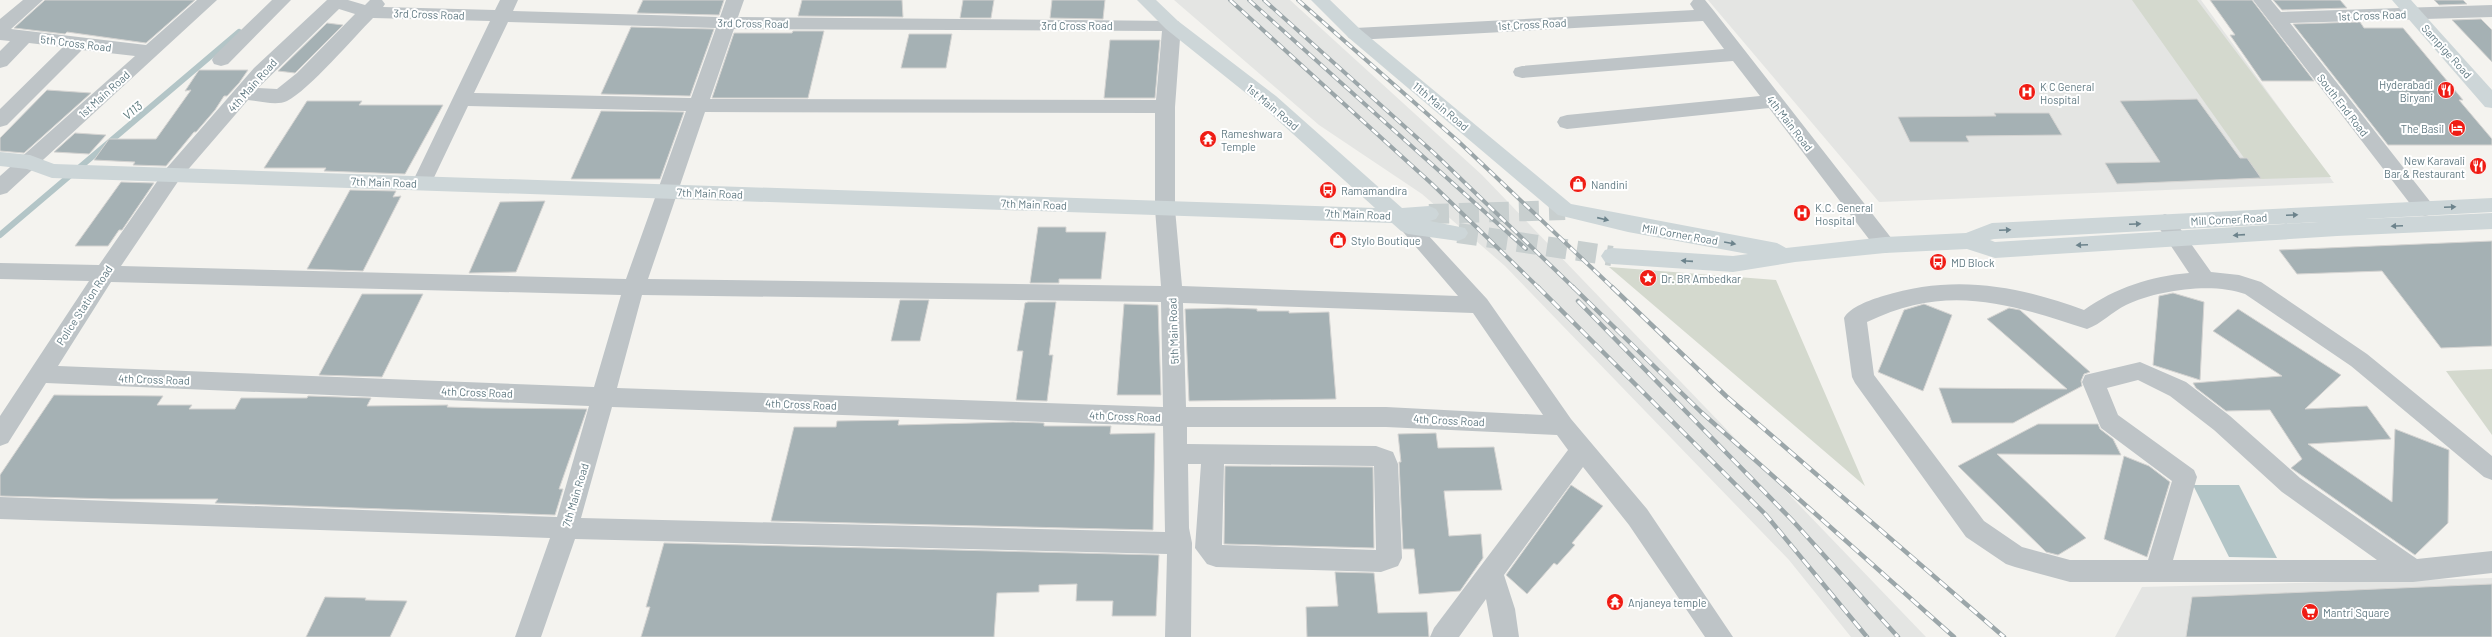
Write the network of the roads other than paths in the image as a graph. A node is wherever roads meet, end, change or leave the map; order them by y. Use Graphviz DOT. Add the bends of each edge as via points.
graph roads {
  1 [pos="34,0"];
  2 [pos="208,0"];
  3 [pos="282,0"];
  4 [pos="735,0"];
  5 [pos="1146,0"];
  6 [pos="1320,0"];
  7 [pos="1695,0"];
  8 [pos="2262,0"];
  9 [pos="2401,0"];
  10 [pos="337,1"];
  11 [pos="374,6"];
  12 [pos="505,8"];
  13 [pos="2492,11"];
  14 [pos="2413,14"];
  15 [pos="1708,15"];
  16 [pos="2277,18"];
  17 [pos="727,23"];
  18 [pos="1172,25"];
  19 [pos="0,29"];
  20 [pos="0,34"];
  21 [pos="1355,34"];
  22 [pos="25,37"];
  23 [pos="78,43"];
  24 [pos="151,52"];
  25 [pos="1738,54"];
  26 [pos="220,60"];
  27 [pos="0,62"];
  28 [pos="1522,72"];
  29 [pos="244,93"];
  30 [pos="463,100"];
  31 [pos="1773,101"];
  32 [pos="2492,102"];
  33 [pos="699,105"];
  34 [pos="1165,106"];
  35 [pos="0,120"];
  36 [pos="1567,122"];
  37 [pos="0,159"];
  38 [pos="30,162"];
  39 [pos="172,175"];
  40 [pos="422,183"];
  41 [pos="0,188"];
  42 [pos="669,191"];
  43 [pos="2492,205"];
  44 [pos="1165,209"];
  45 [pos="2425,209"];
  46 [pos="1564,210"];
  47 [pos="1429,214"];
  48 [pos="1404,221"];
  49 [pos="2492,221"];
  50 [pos="2165,222"];
  51 [pos="1458,233"];
  52 [pos="2177,239"];
  53 [pos="1968,241"];
  54 [pos="1885,245"];
  55 [pos="1795,254"];
  56 [pos="1612,256"];
  57 [pos="0,271"];
  58 [pos="104,275"];
  59 [pos="2206,281"];
  60 [pos="634,287"];
  61 [pos="1172,294"];
  62 [pos="1479,305"];
  63 [pos="40,374"];
  64 [pos="604,397"];
  65 [pos="1175,417"];
  66 [pos="1563,426"];
  67 [pos="0,436"];
  68 [pos="1582,450"];
  69 [pos="1176,454"];
  70 [pos="1213,454"];
  71 [pos="2492,470"];
  72 [pos="0,508"];
  73 [pos="566,528"];
  74 [pos="1180,543"];
  75 [pos="2492,562"];
  76 [pos="2413,571"];
  77 [pos="2157,572"];
  78 [pos="1491,573"];
  79 [pos="1715,636"];
  80 [pos="528,637"];
  81 [pos="1178,637"];
  82 [pos="1443,637"];
  83 [pos="1506,637"];
  1 -- 19 [label="street"];
  2 -- 24 [label="street, 1st Main Road"];
  3 -- 26 [label="street"];
  4 -- 17 [label="street"];
  5 -- 18 [label="main road, 1st Main Road"];
  6 -- 21 [label="main road, 11th Main Road"];
  7 -- 15 [label="street, 4th Main Road"];
  8 -- 16 [label="street, South End Road"];
  9 -- 14 [label="main road, Sampige Road"];
  10 -- 11 [label="street, 3rd Cross Road"];
  10 -- 29 [label="street, 4th Main Road" via="261,72"];
  11 -- 12 [label="street, 3rd Cross Road"];
  11 -- 29 [label="street" via="304,77 281,96"];
  12 -- 17 [label="street, 3rd Cross Road"];
  12 -- 30 [label="street"];
  13 -- 14 [label="street, 1st Cross Road"];
  14 -- 16 [label="street, 1st Cross Road"];
  14 -- 32 [label="main road, Sampige Road"];
  15 -- 21 [label="street, 1st Cross Road"];
  15 -- 25 [label="street, 4th Main Road"];
  16 -- 45 [label="street, South End Road"];
  17 -- 18 [label="street, 3rd Cross Road"];
  17 -- 33 [label="street"];
  18 -- 34 [label="street, 5th Main Road"];
  18 -- 48 [label="main road, 1st Main Road" via="1269,101"];
  20 -- 22 [label="street, 5th Cross Road"];
  21 -- 46 [label="main road, 11th Main Road"];
  22 -- 23 [label="street, 5th Cross Road"];
  22 -- 27 [label="street"];
  23 -- 24 [label="street, 5th Cross Road"];
  23 -- 35 [label="street"];
  24 -- 38 [label="street, 1st Main Road"];
  25 -- 28 [label="street"];
  25 -- 31 [label="street, 4th Main Road"];
  29 -- 39 [label="street, 4th Main Road"];
  30 -- 33 [label="street"];
  30 -- 40 [label="street"];
  31 -- 36 [label="street"];
  31 -- 54 [label="street, 4th Main Road"];
  33 -- 34 [label="street"];
  33 -- 42 [label="street"];
  34 -- 44 [label="street, 5th Main Road"];
  37 -- 38 [label="main road"];
  38 -- 39 [label="main road, 7th Main Road" via="52,171"];
  38 -- 41 [label="street, 1st Main Road"];
  39 -- 40 [label="main road, 7th Main Road"];
  39 -- 58 [label="street, Police Station Road"];
  40 -- 42 [label="main road, 7th Main Road"];
  42 -- 44 [label="main road, 7th Main Road"];
  42 -- 60 [label="street, 7th Main Road"];
  45 -- 43 [label="main road, Mill Corner Road, one-way"];
  44 -- 48 [label="main road, 7th Main Road"];
  44 -- 61 [label="street, 5th Main Road"];
  50 -- 45 [label="main road, Mill Corner Road, one-way"];
  46 -- 55 [label="main road, Mill Corner Road, one-way"];
  47 -- 48 [label="main road"];
  48 -- 51 [label="main road"];
  48 -- 62 [label="street"];
  49 -- 52 [label="main road, Mill Corner Road, one-way"];
  50 -- 52 [label="street"];
  53 -- 50 [label="main road, Mill Corner Road, one-way" via="1992,231"];
  52 -- 53 [label="main road, Mill Corner Road, one-way" via="1995,250"];
  52 -- 59 [label="street"];
  53 -- 54 [label="main road, Mill Corner Road"];
  54 -- 55 [label="main road, Mill Corner Road"];
  55 -- 56 [label="main road, Mill Corner Road, one-way" via="1733,264"];
  57 -- 58 [label="street"];
  58 -- 60 [label="street"];
  58 -- 63 [label="street, Police Station Road"];
  59 -- 71 [label="street" via="2246,284 2286,309 2359,360"];
  59 -- 77 [label="street" via="2170,284 2142,291 2103,308 2087,320 2017,297 1961,290 1914,294 1892,300 1855,318 1863,377 1976,529 2015,556 2070,571"];
  60 -- 61 [label="street"];
  60 -- 64 [label="street, 7th Main Road"];
  61 -- 62 [label="street"];
  61 -- 65 [label="street, 5th Main Road"];
  62 -- 66 [label="street"];
  63 -- 64 [label="street, 4th Cross Road"];
  63 -- 67 [label="street, Police Station Road"];
  64 -- 65 [label="street, 4th Cross Road"];
  64 -- 73 [label="street, 7th Main Road"];
  65 -- 66 [label="street, 4th Cross Road" via="1386,417"];
  65 -- 69 [label="street, 5th Main Road"];
  66 -- 68 [label="street"];
  68 -- 78 [label="street"];
  68 -- 79 [label="street" via="1638,517"];
  69 -- 70 [label="street"];
  69 -- 74 [label="street, 5th Main Road"];
  70 -- 70 [label="street" via="1381,457 1386,464 1389,558 1381,561 1212,554 1208,548"];
  72 -- 73 [label="street"];
  73 -- 74 [label="street"];
  73 -- 80 [label="street, 7th Main Road"];
  74 -- 81 [label="street, 5th Main Road"];
  75 -- 76 [label="street"];
  76 -- 77 [label="street"];
  76 -- 77 [label="street" via="2291,486 2222,423 2178,389 2140,371 2093,382 2109,421 2185,477"];
  78 -- 82 [label="street"];
  78 -- 83 [label="street" via="1502,609"];
}
